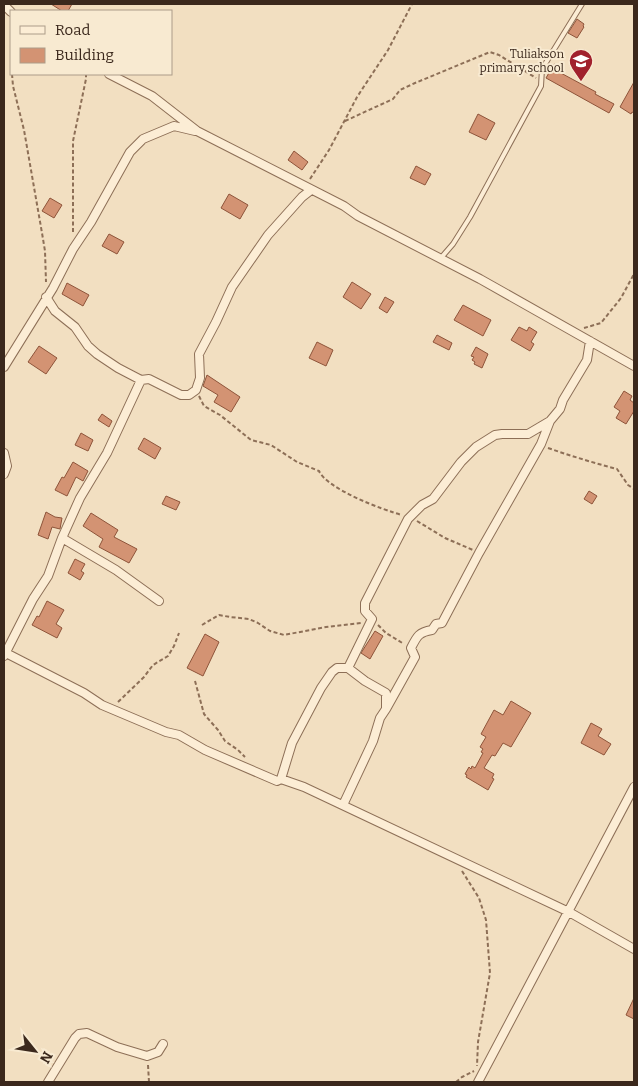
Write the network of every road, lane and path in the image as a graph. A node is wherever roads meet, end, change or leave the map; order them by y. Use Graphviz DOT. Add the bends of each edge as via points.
graph roads {
  1 [pos="412,4"];
  2 [pos="582,4"];
  3 [pos="586,4"];
  4 [pos="578,10"];
  5 [pos="12,75"];
  6 [pos="86,75"];
  7 [pos="111,75"];
  8 [pos="542,82"];
  9 [pos="345,121"];
  10 [pos="197,131"];
  11 [pos="308,188"];
  12 [pos="73,249"];
  13 [pos="440,259"];
  14 [pos="634,274"];
  15 [pos="46,283"];
  16 [pos="46,297"];
  17 [pos="573,332"];
  18 [pos="590,341"];
  19 [pos="634,366"];
  20 [pos="4,367"];
  21 [pos="141,380"];
  22 [pos="196,390"];
  23 [pos="550,421"];
  24 [pos="541,444"];
  25 [pos="4,453"];
  26 [pos="4,474"];
  27 [pos="634,489"];
  28 [pos="411,517"];
  29 [pos="62,538"];
  30 [pos="479,552"];
  31 [pos="159,601"];
  32 [pos="372,618"];
  33 [pos="202,625"];
  34 [pos="179,633"];
  35 [pos="411,648"];
  36 [pos="4,654"];
  37 [pos="348,668"];
  38 [pos="195,680"];
  39 [pos="112,709"];
  40 [pos="386,709"];
  41 [pos="245,758"];
  42 [pos="281,779"];
  43 [pos="634,787"];
  44 [pos="343,805"];
  45 [pos="465,862"];
  46 [pos="569,912"];
  47 [pos="634,949"];
  48 [pos="163,1044"];
  49 [pos="148,1056"];
  50 [pos="48,1082"];
  51 [pos="149,1082"];
  52 [pos="456,1082"];
  53 [pos="478,1082"];
  1 -- 9 [label="path"];
  2 -- 4 [label="lane"];
  3 -- 4 [label="lane"];
  4 -- 8 [label="lane" via="542,69"];
  5 -- 15 [label="path" via="44,242"];
  6 -- 12 [label="path" via="73,141"];
  7 -- 10 [label="street" via="152,96"];
  8 -- 9 [label="path" via="490,52 400,90 393,98"];
  8 -- 13 [label="lane" via="457,239"];
  9 -- 11 [label="path"];
  10 -- 11 [label="street"];
  10 -- 12 [label="street" via="174,126 143,139 130,152"];
  11 -- 13 [label="street"];
  11 -- 22 [label="street" via="232,287 199,354 200,378"];
  12 -- 16 [label="street" via="54,288"];
  13 -- 17 [label="street"];
  14 -- 17 [label="path" via="601,323"];
  16 -- 20 [label="street"];
  16 -- 21 [label="street" via="88,346"];
  17 -- 18 [label="street"];
  18 -- 19 [label="street"];
  18 -- 23 [label="street" via="587,360"];
  21 -- 22 [label="street" via="156,381 181,395 189,395"];
  21 -- 29 [label="street"];
  22 -- 28 [label="path" via="204,406 251,440 271,445 319,472 335,488 388,512"];
  23 -- 24 [label="street"];
  23 -- 28 [label="street" via="528,434 502,434 489,438 461,462 433,499"];
  24 -- 27 [label="path" via="597,465 617,468"];
  24 -- 30 [label="street"];
  25 -- 26 [label="street" via="7,466"];
  28 -- 30 [label="path" via="445,538"];
  28 -- 32 [label="street" via="365,603 365,611"];
  29 -- 31 [label="street" via="116,570"];
  29 -- 36 [label="street" via="48,576"];
  30 -- 35 [label="street" via="442,623 436,624 432,630 420,632"];
  32 -- 33 [label="path" via="355,624 284,635 250,619 230,616 219,615"];
  32 -- 35 [label="path" via="386,633"];
  32 -- 37 [label="street"];
  34 -- 39 [label="path" via="171,653 152,666"];
  35 -- 40 [label="street" via="415,657"];
  36 -- 39 [label="street"];
  37 -- 40 [label="street" via="386,692"];
  37 -- 42 [label="street" via="337,668 321,688 292,743"];
  38 -- 41 [label="path" via="204,714"];
  39 -- 42 [label="street" via="179,735 205,750 277,781"];
  40 -- 44 [label="street"];
  42 -- 44 [label="street"];
  43 -- 46 [label="street"];
  44 -- 45 [label="street"];
  45 -- 46 [label="street"];
  45 -- 52 [label="path" via="461,869 479,898 486,920 490,973 478,1042 477,1070"];
  46 -- 47 [label="street"];
  46 -- 53 [label="street"];
  48 -- 49 [label="street" via="158,1052"];
  49 -- 50 [label="street" via="117,1048 87,1033 79,1034"];
  49 -- 51 [label="path"];
}
